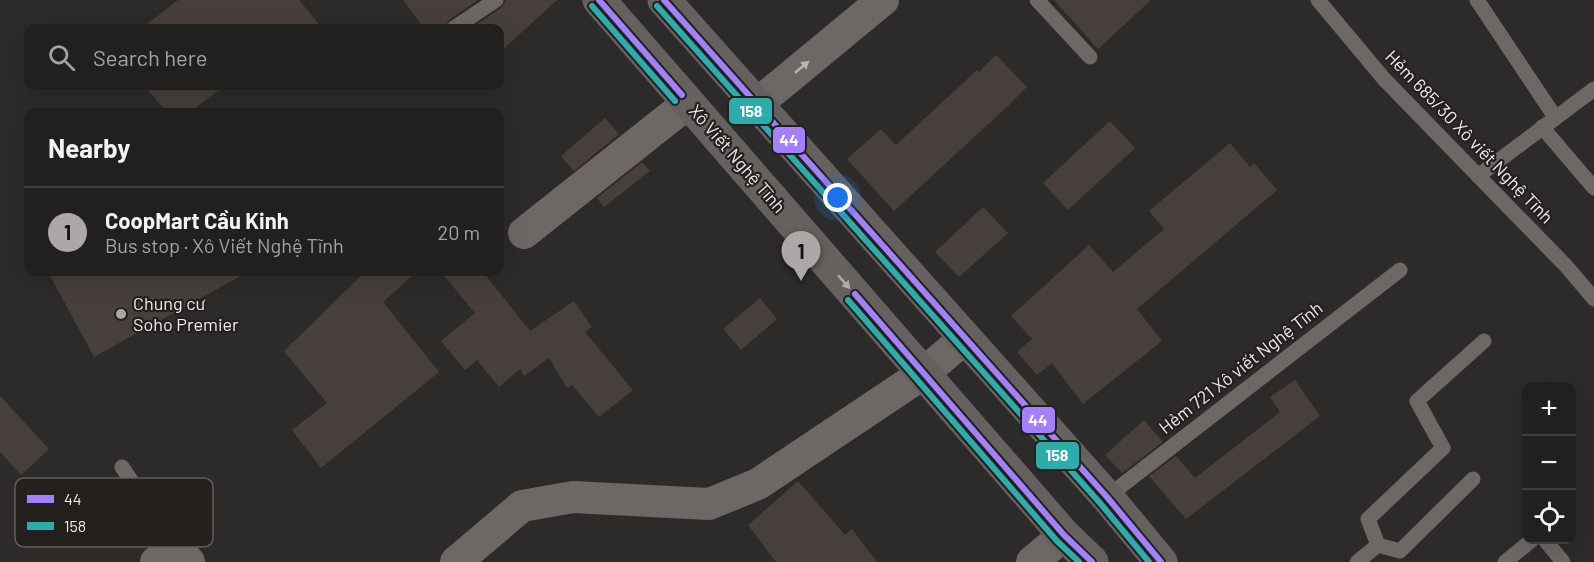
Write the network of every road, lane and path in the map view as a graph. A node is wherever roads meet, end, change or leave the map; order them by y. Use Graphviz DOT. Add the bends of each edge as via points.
graph roads {
  1 [pos="495,0"];
  2 [pos="599,0"];
  3 [pos="664,0"];
  4 [pos="883,0"];
  5 [pos="1037,0"];
  6 [pos="1318,0"];
  7 [pos="1477,0"];
  8 [pos="460,24"];
  9 [pos="1090,57"];
  10 [pos="1594,89"];
  11 [pos="688,103"];
  12 [pos="757,104"];
  13 [pos="1556,117"];
  14 [pos="1542,127"];
  15 [pos="1478,176"];
  16 [pos="1594,188"];
  17 [pos="524,233"];
  18 [pos="1400,270"];
  19 [pos="1594,299"];
  20 [pos="965,338"];
  21 [pos="1484,341"];
  22 [pos="924,373"];
  23 [pos="122,467"];
  24 [pos="128,478"];
  25 [pos="1473,479"];
  26 [pos="1107,497"];
  27 [pos="1527,544"];
  28 [pos="1548,544"];
  29 [pos="1378,545"];
  30 [pos="1073,549"];
  31 [pos="456,562"];
  32 [pos="1032,562"];
  33 [pos="1092,562"];
  34 [pos="1161,562"];
  35 [pos="1180,562"];
  36 [pos="1357,562"];
  37 [pos="1505,562"];
  38 [pos="1563,562"];
  1 -- 8 [label="lane"];
  2 -- 11 [label="main road, Xô Viết Nghệ Tĩnh"];
  3 -- 12 [label="main road"];
  12 -- 4 [label="street, one-way"];
  5 -- 9 [label="lane"];
  6 -- 15 [label="lane, Hẻm 685/30 Xô viết Nghệ Tĩnh" via="1384,79"];
  7 -- 13 [label="lane"];
  10 -- 13 [label="lane"];
  11 -- 17 [label="street"];
  11 -- 22 [label="main road, Xô Viết Nghệ Tĩnh, one-way"];
  12 -- 20 [label="main road"];
  13 -- 14 [label="lane"];
  14 -- 15 [label="lane"];
  14 -- 16 [label="lane"];
  15 -- 19 [label="lane, Hẻm 685/30 Xô viết Nghệ Tĩnh"];
  18 -- 26 [label="lane, Hẻm 721 Xô viết Nghệ Tĩnh"];
  20 -- 22 [label="street"];
  20 -- 26 [label="main road"];
  21 -- 29 [label="lane" via="1417,401 1443,448 1368,519"];
  22 -- 30 [label="main road, Xô Viết Nghệ Tĩnh"];
  22 -- 31 [label="street" via="758,484 709,504 573,497 522,506"];
  23 -- 24 [label="lane"];
  25 -- 29 [label="lane" via="1400,551"];
  26 -- 34 [label="main road"];
  26 -- 35 [label="main road"];
  27 -- 37 [label="lane"];
  28 -- 38 [label="lane"];
  29 -- 36 [label="lane"];
  30 -- 32 [label="street"];
  30 -- 33 [label="main road, Xô Viết Nghệ Tĩnh"];
}
